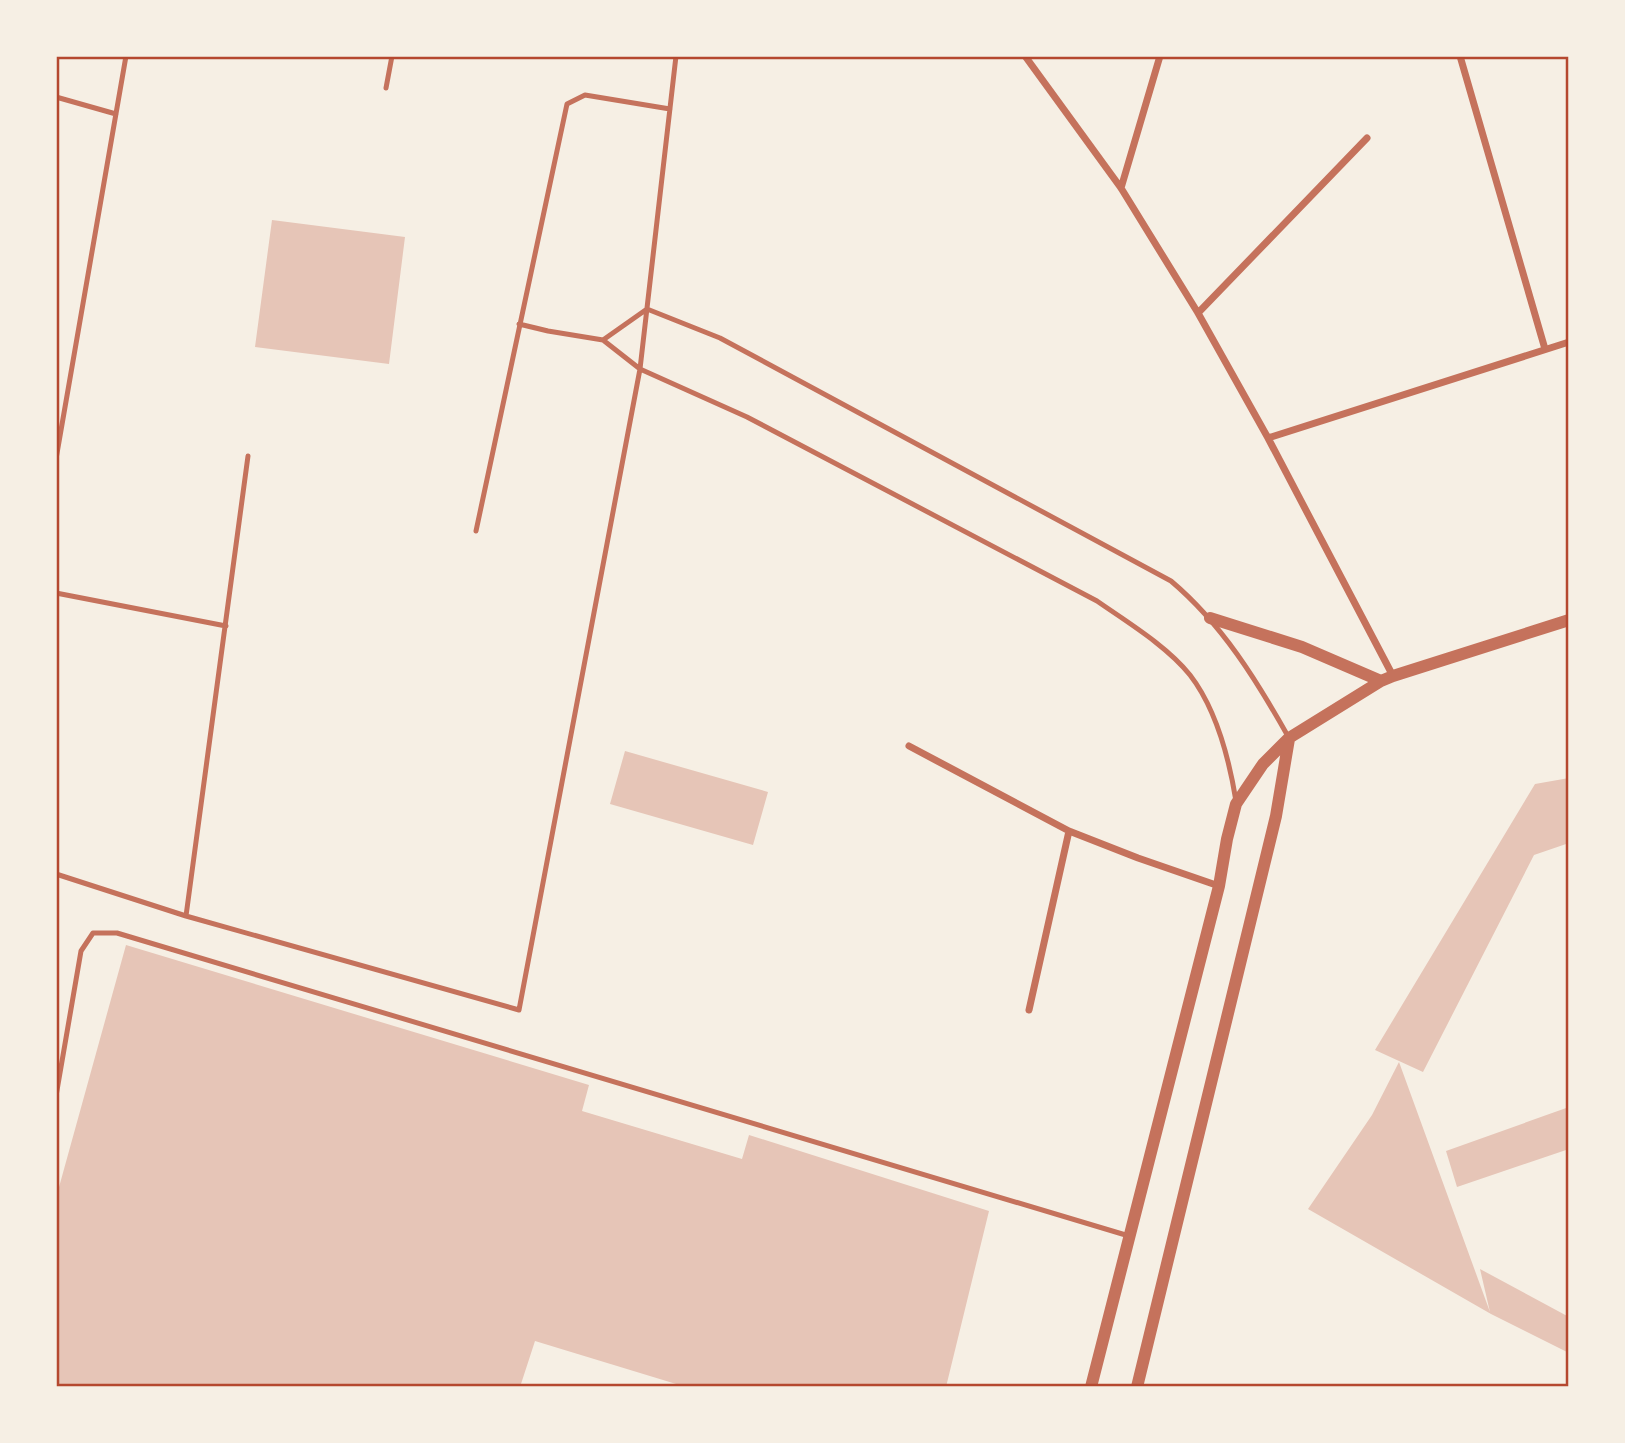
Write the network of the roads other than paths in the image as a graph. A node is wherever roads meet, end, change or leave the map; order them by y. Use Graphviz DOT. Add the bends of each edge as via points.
graph roads {
  1 [pos="126,56"];
  2 [pos="392,56"];
  3 [pos="676,56"];
  4 [pos="1025,56"];
  5 [pos="1160,56"];
  6 [pos="1460,56"];
  7 [pos="386,89"];
  8 [pos="56,97"];
  9 [pos="670,109"];
  10 [pos="116,114"];
  11 [pos="1367,138"];
  12 [pos="1121,188"];
  13 [pos="647,309"];
  14 [pos="1198,313"];
  15 [pos="519,324"];
  16 [pos="603,340"];
  17 [pos="1569,342"];
  18 [pos="1545,349"];
  19 [pos="640,369"];
  20 [pos="1268,438"];
  21 [pos="248,456"];
  22 [pos="56,459"];
  23 [pos="476,531"];
  24 [pos="56,593"];
  25 [pos="1210,618"];
  26 [pos="1569,620"];
  27 [pos="226,626"];
  28 [pos="1387,678"];
  29 [pos="1289,738"];
  30 [pos="909,746"];
  31 [pos="1236,804"];
  32 [pos="1069,831"];
  33 [pos="56,874"];
  34 [pos="1219,886"];
  35 [pos="186,916"];
  36 [pos="1029,1010"];
  37 [pos="56,1096"];
  38 [pos="1129,1236"];
  39 [pos="1091,1387"];
  40 [pos="1137,1387"];
  1 -- 10 [label="lane"];
  2 -- 7 [label="lane"];
  3 -- 9 [label="lane"];
  4 -- 12 [label="street"];
  5 -- 12 [label="street"];
  6 -- 18 [label="street"];
  8 -- 10 [label="lane"];
  9 -- 13 [label="lane"];
  9 -- 15 [label="lane" via="585,95 567,104"];
  10 -- 22 [label="lane"];
  11 -- 14 [label="street"];
  12 -- 14 [label="street"];
  13 -- 16 [label="lane"];
  13 -- 19 [label="lane"];
  13 -- 25 [label="lane" via="720,338 1159,574"];
  14 -- 20 [label="street"];
  15 -- 16 [label="lane"];
  15 -- 23 [label="lane"];
  16 -- 19 [label="lane"];
  17 -- 18 [label="street"];
  18 -- 20 [label="street"];
  19 -- 31 [label="lane" via="771,430 1097,601 1145,633 1189,674 1204,698 1230,763"];
  19 -- 35 [label="lane" via="519,1010"];
  20 -- 28 [label="street"];
  21 -- 27 [label="lane"];
  24 -- 27 [label="lane"];
  25 -- 28 [label="street"];
  25 -- 29 [label="lane" via="1259,684"];
  26 -- 28 [label="street"];
  27 -- 35 [label="lane"];
  28 -- 29 [label="street"];
  29 -- 31 [label="street" via="1263,764"];
  29 -- 40 [label="street" via="1276,816"];
  30 -- 32 [label="street"];
  31 -- 34 [label="street"];
  32 -- 34 [label="street"];
  32 -- 36 [label="street"];
  33 -- 35 [label="lane"];
  34 -- 38 [label="street"];
  37 -- 38 [label="lane" via="81,951 93,933 117,933"];
  38 -- 39 [label="street"];
}
